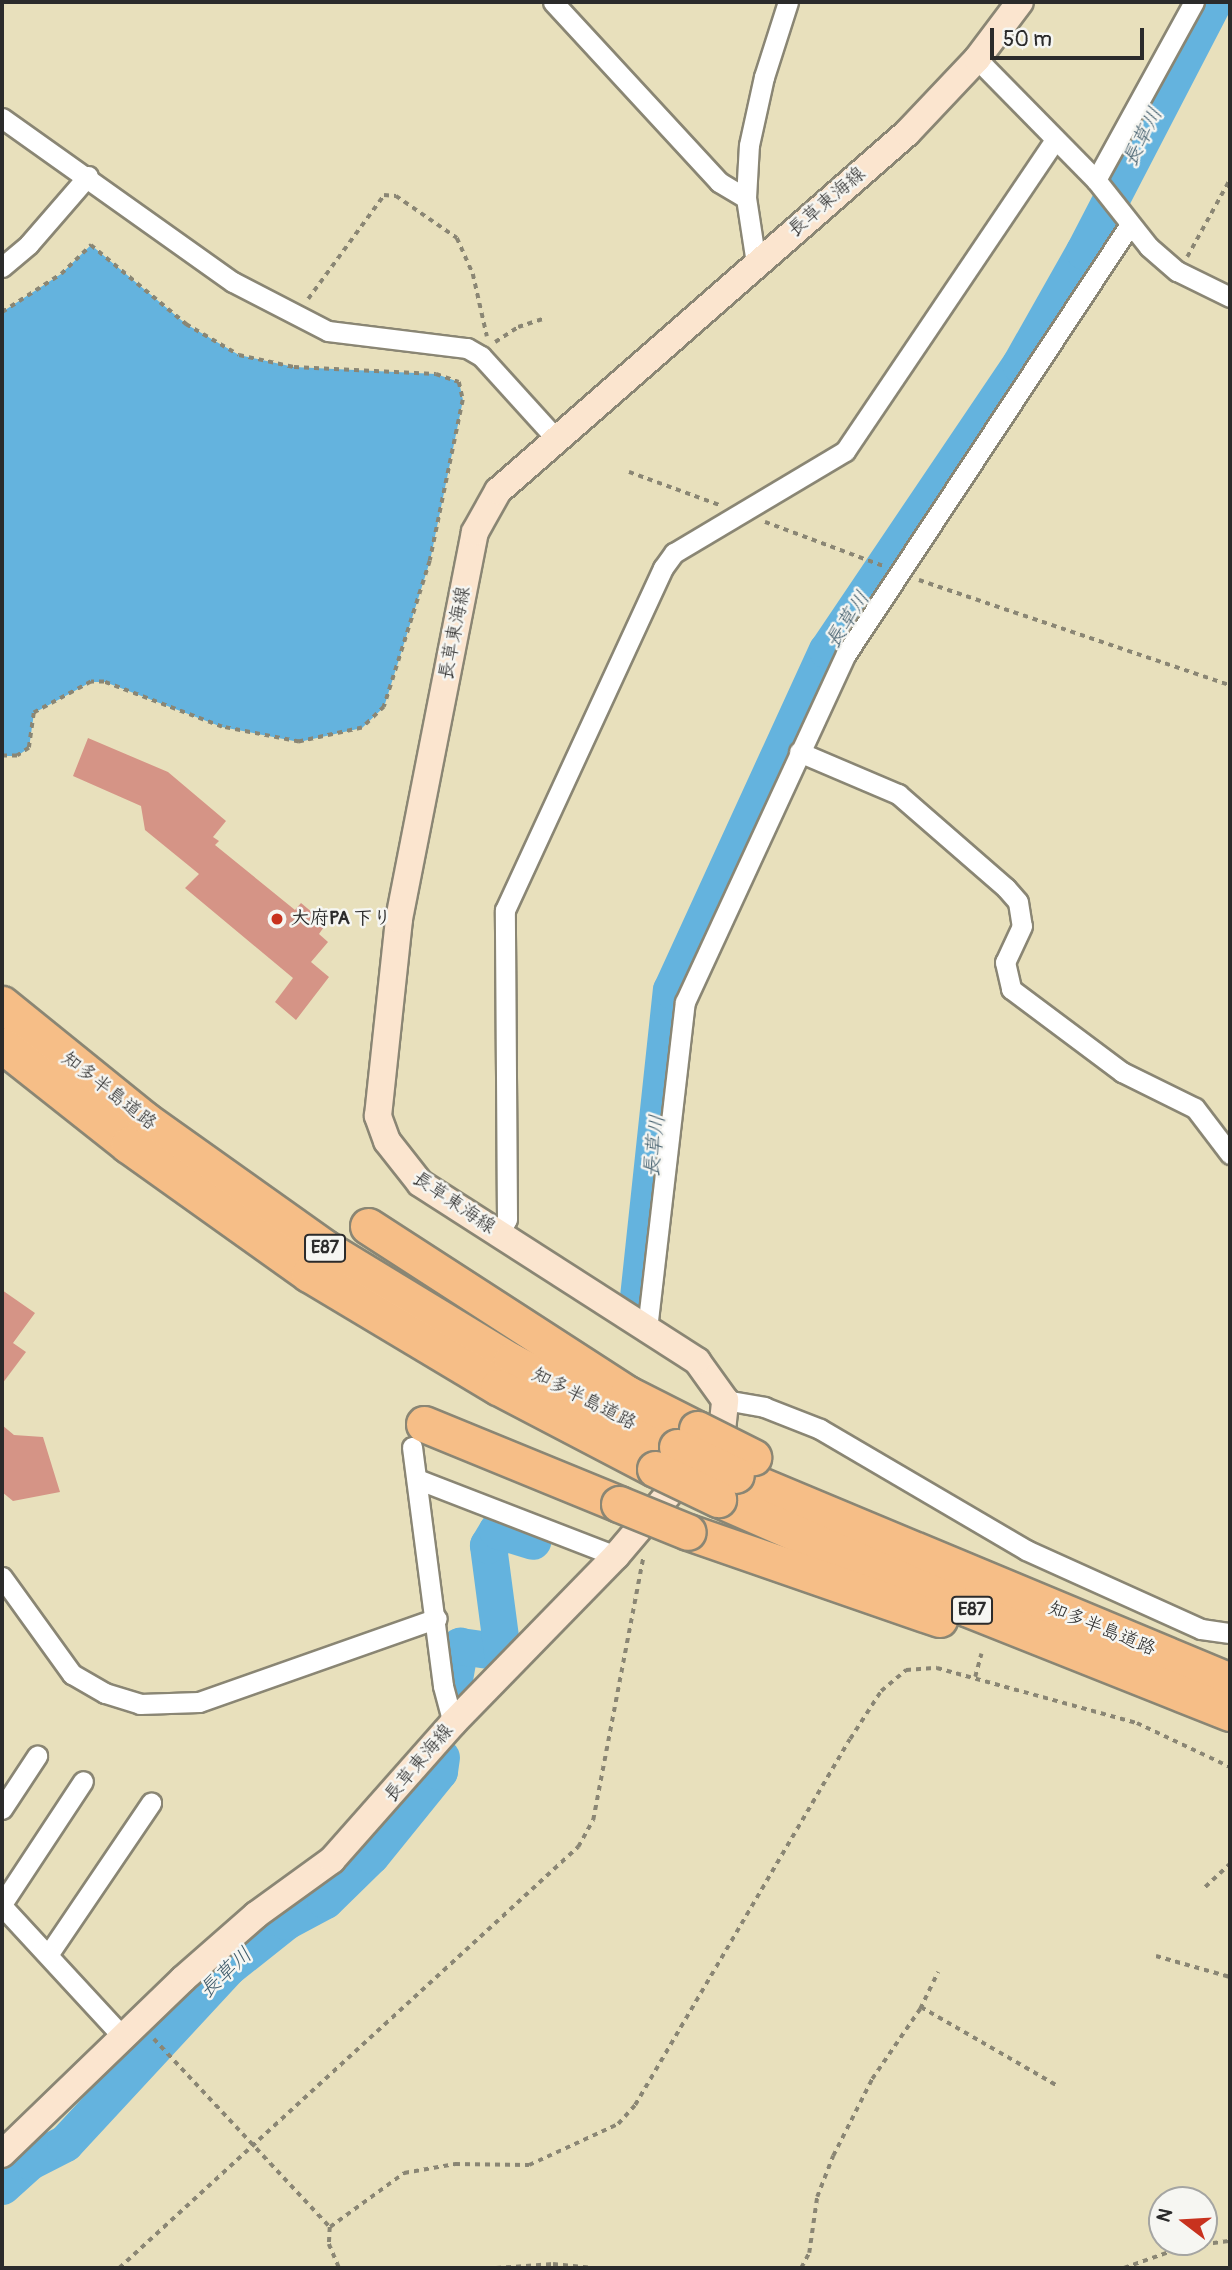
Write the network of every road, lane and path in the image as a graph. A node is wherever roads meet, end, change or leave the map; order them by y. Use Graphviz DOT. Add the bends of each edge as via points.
graph roads {
  1 [pos="553,2"];
  2 [pos="788,2"];
  3 [pos="1020,2"];
  4 [pos="1194,2"];
  5 [pos="977,59"];
  6 [pos="2,118"];
  7 [pos="1054,141"];
  8 [pos="88,176"];
  9 [pos="1230,179"];
  10 [pos="1096,180"];
  11 [pos="746,198"];
  12 [pos="1129,226"];
  13 [pos="756,263"];
  14 [pos="2,267"];
  15 [pos="1177,271"];
  16 [pos="1230,297"];
  17 [pos="2,312"];
  18 [pos="297,315"];
  19 [pos="547,318"];
  20 [pos="558,441"];
  21 [pos="628,472"];
  22 [pos="742,513"];
  23 [pos="900,573"];
  24 [pos="1230,685"];
  25 [pos="799,752"];
  26 [pos="2,756"];
  27 [pos="2,1004"];
  28 [pos="2,1045"];
  29 [pos="1230,1154"];
  30 [pos="368,1226"];
  31 [pos="499,1234"];
  32 [pos="647,1329"];
  33 [pos="725,1400"];
  34 [pos="418,1435"];
  35 [pos="676,1448"];
  36 [pos="735,1477"];
  37 [pos="417,1479"];
  38 [pos="628,1518"];
  39 [pos="616,1556"];
  40 [pos="2,1577"];
  41 [pos="437,1618"];
  42 [pos="1230,1633"];
  43 [pos="981,1654"];
  44 [pos="1124,1671"];
  45 [pos="975,1677"];
  46 [pos="1230,1681"];
  47 [pos="1230,1713"];
  48 [pos="453,1723"];
  49 [pos="37,1756"];
  50 [pos="1230,1767"];
  51 [pos="83,1781"];
  52 [pos="151,1803"];
  53 [pos="2,1809"];
  54 [pos="1230,1864"];
  55 [pos="1205,1887"];
  56 [pos="2,1905"];
  57 [pos="48,1955"];
  58 [pos="1156,1956"];
  59 [pos="938,1972"];
  60 [pos="1230,1978"];
  61 [pos="922,2007"];
  62 [pos="131,2029"];
  63 [pos="1056,2085"];
  64 [pos="254,2144"];
  65 [pos="2,2154"];
  66 [pos="330,2227"];
  67 [pos="1229,2241"];
  68 [pos="119,2268"];
  69 [pos="339,2268"];
  70 [pos="496,2268"];
  71 [pos="593,2268"];
  72 [pos="801,2268"];
  73 [pos="1124,2268"];
  1 -- 11 [label="street" via="719,182"];
  2 -- 11 [label="street" via="755,118"];
  3 -- 5 [label="main road, 長草東海線"];
  4 -- 10 [label="street"];
  5 -- 7 [label="street"];
  5 -- 13 [label="main road, 長草東海線" via="907,133"];
  6 -- 8 [label="street"];
  7 -- 10 [label="street"];
  7 -- 22 [label="street" via="845,451"];
  8 -- 14 [label="street" via="29,244"];
  8 -- 18 [label="street" via="233,282"];
  9 -- 15 [label="path"];
  10 -- 12 [label="street"];
  11 -- 13 [label="street"];
  12 -- 15 [label="street"];
  12 -- 23 [label="street"];
  13 -- 20 [label="main road, 長草東海線"];
  15 -- 16 [label="street"];
  17 -- 26 [label="path" via="61,274 91,245 186,324 239,355 294,367 436,374 459,382 463,400 430,561 384,708 362,728 299,742 222,727 104,682 91,682 34,713 29,748 17,756"];
  18 -- 19 [label="path" via="384,195 396,196 457,238 473,274 489,344 518,327"];
  18 -- 20 [label="street" via="328,331 353,336 467,348 489,360"];
  20 -- 31 [label="main road, 長草東海線" via="498,491 475,532 399,919 378,1116 405,1170"];
  21 -- 22 [label="path"];
  22 -- 23 [label="path"];
  22 -- 31 [label="street" via="674,553 663,568 505,910 507,1219"];
  23 -- 24 [label="path"];
  23 -- 25 [label="street" via="846,654"];
  25 -- 29 [label="street" via="898,794 1006,888 1018,902 1022,926 1005,961 1011,989 1122,1072 1195,1108"];
  25 -- 32 [label="street" via="685,1002"];
  27 -- 35 [label="highway, 知多半島道路 / E87" via="145,1120 325,1248 499,1354"];
  28 -- 35 [label="highway, 知多半島道路 / E87" via="128,1145 310,1274 498,1387"];
  30 -- 35 [label="highway" via="628,1394"];
  31 -- 32 [label="main road, 長草東海線"];
  32 -- 33 [label="main road, 長草東海線" via="698,1362"];
  33 -- 38 [label="main road, 長草東海線" via="722,1431"];
  33 -- 42 [label="street" via="764,1407 820,1429 1026,1550 1201,1629"];
  34 -- 37 [label="street"];
  34 -- 38 [label="highway"];
  35 -- 36 [label="highway, 知多半島道路 / E87, bridge"];
  35 -- 36 [label="highway, bridge"];
  36 -- 44 [label="highway, 知多半島道路 / E87"];
  36 -- 46 [label="highway, 知多半島道路"];
  37 -- 39 [label="street"];
  37 -- 41 [label="street"];
  38 -- 39 [label="main road, 長草東海線"];
  38 -- 44 [label="highway, bridge" via="688,1532 1034,1651"];
  38 -- 64 [label="path" via="645,1567 593,1821 578,1847"];
  39 -- 48 [label="main road, 長草東海線"];
  40 -- 41 [label="street" via="72,1674 105,1693 140,1704 199,1702"];
  41 -- 48 [label="street" via="443,1686"];
  43 -- 45 [label="path"];
  44 -- 47 [label="highway, 知多半島道路 / E87"];
  45 -- 50 [label="path" via="1137,1723"];
  45 -- 66 [label="path" via="920,1667 906,1670 881,1691 635,2105 618,2124 528,2165 455,2164 404,2173"];
  48 -- 62 [label="main road, 長草東海線" via="332,1860 256,1915"];
  49 -- 53 [label="street"];
  51 -- 56 [label="street"];
  52 -- 57 [label="street"];
  54 -- 55 [label="path"];
  56 -- 57 [label="street"];
  57 -- 62 [label="street"];
  58 -- 60 [label="path"];
  59 -- 61 [label="path"];
  61 -- 63 [label="path"];
  61 -- 72 [label="path" via="878,2068 833,2156 815,2205 809,2253"];
  62 -- 64 [label="path"];
  62 -- 65 [label="main road, 長草東海線"];
  64 -- 66 [label="path"];
  64 -- 68 [label="path"];
  66 -- 69 [label="path" via="329,2244"];
  67 -- 73 [label="path" via="1183,2247"];
  70 -- 71 [label="path" via="552,2264"];
}
